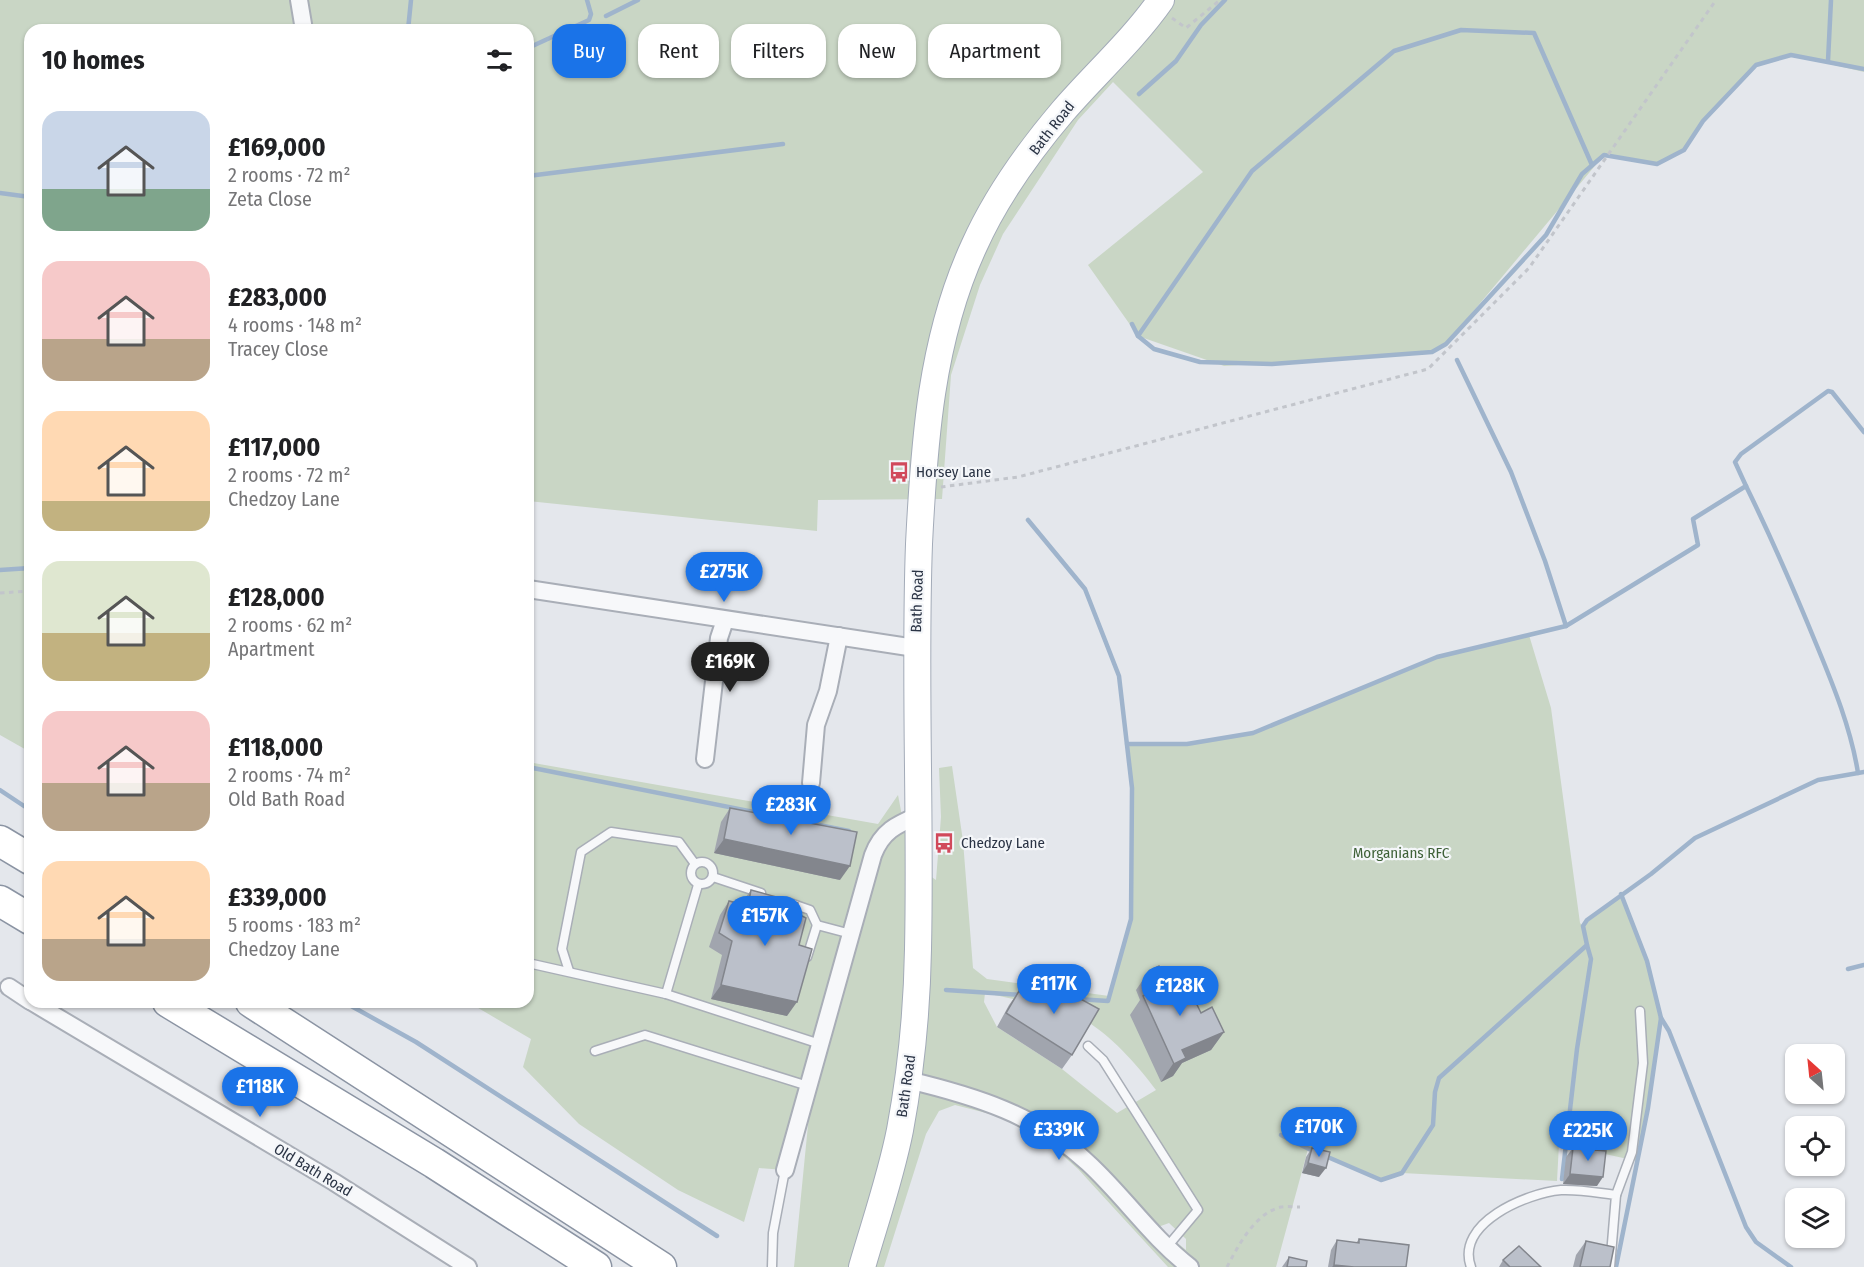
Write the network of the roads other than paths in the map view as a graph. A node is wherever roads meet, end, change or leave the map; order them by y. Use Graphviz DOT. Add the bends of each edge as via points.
graph roads {
  1 [pos="299,0"];
  2 [pos="1159,4"];
  3 [pos="303,24"];
  4 [pos="534,590"];
  5 [pos="725,620"];
  6 [pos="839,636"];
  7 [pos="915,648"];
  8 [pos="705,759"];
  9 [pos="811,783"];
  10 [pos="919,815"];
  11 [pos="0,841"];
  12 [pos="24,855"];
  13 [pos="695,864"];
  14 [pos="713,877"];
  15 [pos="698,885"];
  16 [pos="767,895"];
  17 [pos="778,899"];
  18 [pos="0,901"];
  19 [pos="24,915"];
  20 [pos="817,925"];
  21 [pos="851,934"];
  22 [pos="806,958"];
  23 [pos="534,964"];
  24 [pos="569,971"];
  25 [pos="9,987"];
  26 [pos="666,994"];
  27 [pos="24,997"];
  28 [pos="43,1008"];
  29 [pos="178,1008"];
  30 [pos="260,1008"];
  31 [pos="1640,1011"];
  32 [pos="820,1044"];
  33 [pos="1088,1046"];
  34 [pos="595,1051"];
  35 [pos="908,1080"];
  36 [pos="808,1086"];
  37 [pos="785,1170"];
  38 [pos="1616,1195"];
  39 [pos="1167,1247"];
  40 [pos="468,1267"];
  41 [pos="596,1267"];
  42 [pos="661,1267"];
  43 [pos="772,1267"];
  44 [pos="862,1267"];
  45 [pos="1190,1267"];
  46 [pos="1472,1267"];
  47 [pos="1610,1267"];
  1 -- 3 [label="street"];
  2 -- 7 [label="main road, Bath Road" via="1060,114 1000,199 975,244 956,291 932,388 922,490"];
  4 -- 5 [label="street"];
  5 -- 6 [label="street"];
  5 -- 8 [label="street" via="719,638"];
  6 -- 7 [label="street"];
  6 -- 9 [label="street" via="834,692 816,725"];
  7 -- 10 [label="main road, Bath Road"];
  10 -- 21 [label="street" via="891,827 879,839"];
  10 -- 35 [label="main road, Bath Road" via="918,953"];
  11 -- 12 [label="highway"];
  13 -- 14 [label="lane" via="711,866"];
  13 -- 15 [label="lane" via="690,876"];
  13 -- 24 [label="lane" via="679,842 611,832 581,852 562,950"];
  14 -- 15 [label="lane"];
  14 -- 16 [label="lane"];
  15 -- 26 [label="lane"];
  17 -- 20 [label="lane" via="810,910"];
  18 -- 19 [label="highway"];
  20 -- 21 [label="lane"];
  20 -- 22 [label="lane"];
  21 -- 32 [label="street"];
  23 -- 24 [label="lane"];
  24 -- 26 [label="lane"];
  25 -- 27 [label="street, Old Bath Road"];
  26 -- 32 [label="lane"];
  28 -- 40 [label="street, Old Bath Road"];
  29 -- 41 [label="highway" via="434,1163"];
  30 -- 42 [label="highway"];
  31 -- 38 [label="lane" via="1643,1063 1632,1152"];
  32 -- 36 [label="street"];
  33 -- 39 [label="lane" via="1103,1060 1198,1210"];
  34 -- 36 [label="lane" via="645,1035"];
  35 -- 39 [label="street" via="994,1104 1053,1135 1088,1162"];
  35 -- 44 [label="main road, Bath Road" via="899,1132"];
  36 -- 37 [label="street"];
  37 -- 43 [label="lane" via="773,1233"];
  38 -- 46 [label="lane" via="1561,1190 1520,1199 1491,1218 1472,1238 1468,1257"];
  38 -- 47 [label="lane"];
  39 -- 45 [label="street"];
}
